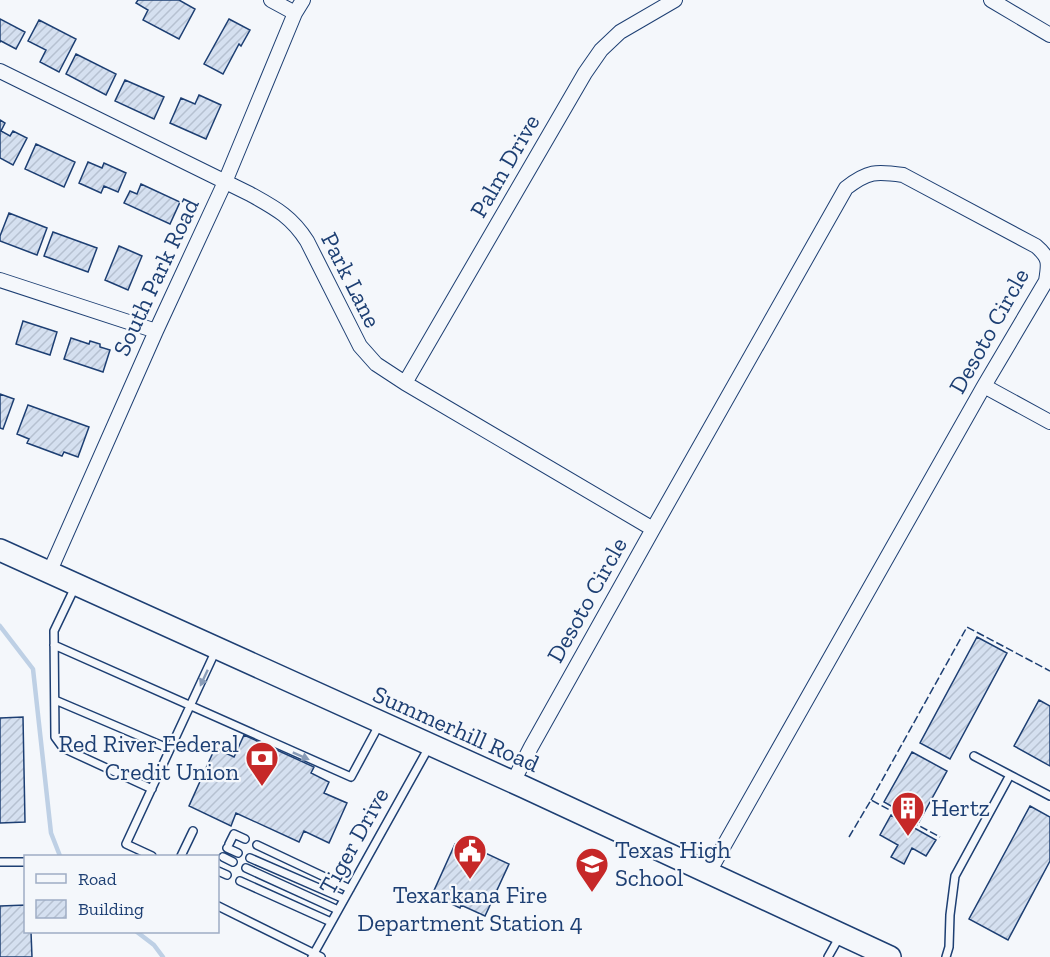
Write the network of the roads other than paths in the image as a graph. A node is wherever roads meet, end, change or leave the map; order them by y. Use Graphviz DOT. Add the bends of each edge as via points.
graph roads {
  1 [pos="271,0"];
  2 [pos="303,0"];
  3 [pos="675,0"];
  4 [pos="991,0"];
  5 [pos="295,14"];
  6 [pos="1050,35"];
  7 [pos="0,71"];
  8 [pos="225,182"];
  9 [pos="0,280"];
  10 [pos="156,331"];
  11 [pos="405,383"];
  12 [pos="984,386"];
  13 [pos="1050,422"];
  14 [pos="653,529"];
  15 [pos="0,550"];
  16 [pos="49,573"];
  17 [pos="76,585"];
  18 [pos="54,645"];
  19 [pos="217,648"];
  20 [pos="55,700"];
  21 [pos="190,707"];
  22 [pos="380,723"];
  23 [pos="430,744"];
  24 [pos="170,749"];
  25 [pos="974,756"];
  26 [pos="1010,775"];
  27 [pos="513,782"];
  28 [pos="152,789"];
  29 [pos="1050,796"];
  30 [pos="193,831"];
  31 [pos="245,840"];
  32 [pos="257,845"];
  33 [pos="238,853"];
  34 [pos="150,855"];
  35 [pos="181,855"];
  36 [pos="250,858"];
  37 [pos="0,862"];
  38 [pos="24,862"];
  39 [pos="233,862"];
  40 [pos="219,867"];
  41 [pos="246,868"];
  42 [pos="219,871"];
  43 [pos="709,872"];
  44 [pos="227,875"];
  45 [pos="240,881"];
  46 [pos="350,889"];
  47 [pos="344,899"];
  48 [pos="219,907"];
  49 [pos="338,910"];
  50 [pos="331,922"];
  51 [pos="841,934"];
  52 [pos="315,956"];
  53 [pos="828,957"];
  54 [pos="890,957"];
  55 [pos="946,957"];
  1 -- 5 [label="street"];
  2 -- 5 [label="street, South Park Road"];
  3 -- 11 [label="street, Palm Drive" via="620,32 601,50"];
  4 -- 6 [label="street"];
  5 -- 8 [label="street, South Park Road"];
  7 -- 8 [label="street, Park Lane"];
  8 -- 10 [label="street, South Park Road"];
  8 -- 11 [label="street, Park Lane" via="274,208 298,227 360,346 376,364"];
  9 -- 10 [label="street"];
  10 -- 16 [label="street, South Park Road"];
  11 -- 14 [label="street, Park Lane"];
  12 -- 13 [label="street"];
  12 -- 14 [label="street, Desoto Circle" via="1046,281 1049,264 1044,253 903,175 880,172 861,177 846,188"];
  12 -- 43 [label="street, Desoto Circle"];
  14 -- 27 [label="street, Desoto Circle"];
  15 -- 16 [label="main road, Summerhill Road"];
  16 -- 17 [label="main road, Summerhill Road"];
  17 -- 18 [label="lane" via="54,631"];
  17 -- 19 [label="main road, Summerhill Road"];
  18 -- 20 [label="lane"];
  18 -- 21 [label="lane"];
  19 -- 21 [label="lane, one-way"];
  19 -- 22 [label="main road, Summerhill Road"];
  20 -- 24 [label="lane"];
  20 -- 28 [label="lane" via="55,737 63,748"];
  21 -- 22 [label="lane, one-way" via="351,777"];
  21 -- 24 [label="lane"];
  22 -- 23 [label="main road, Summerhill Road"];
  23 -- 27 [label="main road, Summerhill Road"];
  23 -- 46 [label="lane, Tiger Drive"];
  24 -- 28 [label="lane"];
  25 -- 26 [label="lane"];
  26 -- 29 [label="lane"];
  26 -- 55 [label="lane" via="955,876"];
  27 -- 43 [label="main road, Summerhill Road"];
  28 -- 34 [label="lane" via="126,844"];
  30 -- 35 [label="lane"];
  31 -- 33 [label="lane" via="234,834 228,846"];
  32 -- 46 [label="lane"];
  36 -- 47 [label="lane"];
  37 -- 38 [label="lane"];
  39 -- 40 [label="lane" via="222,859"];
  41 -- 49 [label="lane"];
  42 -- 44 [label="lane"];
  43 -- 51 [label="main road, Summerhill Road"];
  45 -- 50 [label="lane"];
  46 -- 47 [label="lane, Tiger Drive"];
  47 -- 49 [label="lane, Tiger Drive"];
  48 -- 52 [label="lane"];
  49 -- 50 [label="lane, Tiger Drive"];
  50 -- 52 [label="lane, Tiger Drive"];
  51 -- 53 [label="lane"];
  51 -- 54 [label="main road, Summerhill Road"];
}
